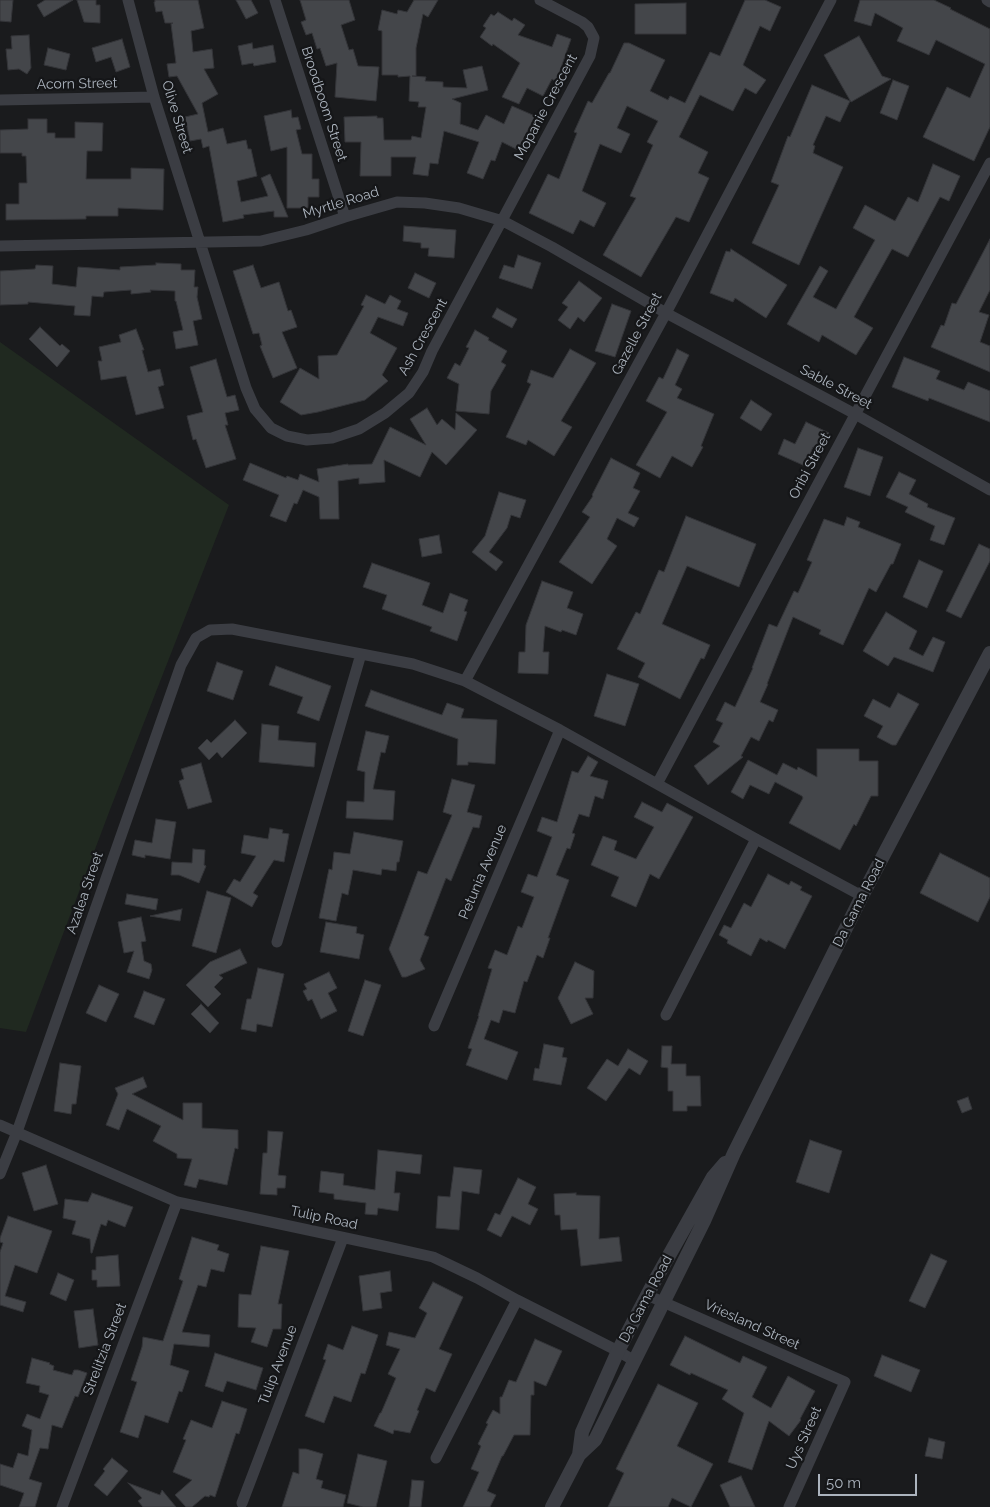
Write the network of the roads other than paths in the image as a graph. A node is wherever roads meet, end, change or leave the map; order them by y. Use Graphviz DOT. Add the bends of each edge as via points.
graph roads {
  1 [pos="128,0"];
  2 [pos="275,0"];
  3 [pos="540,0"];
  4 [pos="831,0"];
  5 [pos="154,97"];
  6 [pos="0,100"];
  7 [pos="990,163"];
  8 [pos="344,217"];
  9 [pos="503,221"];
  10 [pos="200,243"];
  11 [pos="0,246"];
  12 [pos="666,313"];
  13 [pos="855,414"];
  14 [pos="990,490"];
  15 [pos="990,653"];
  16 [pos="361,654"];
  17 [pos="465,681"];
  18 [pos="560,730"];
  19 [pos="657,784"];
  20 [pos="756,839"];
  21 [pos="862,896"];
  22 [pos="277,942"];
  23 [pos="666,1015"];
  24 [pos="434,1026"];
  25 [pos="0,1125"];
  26 [pos="17,1132"];
  27 [pos="734,1154"];
  28 [pos="0,1174"];
  29 [pos="176,1202"];
  30 [pos="343,1238"];
  31 [pos="647,1295"];
  32 [pos="517,1300"];
  33 [pos="662,1302"];
  34 [pos="618,1351"];
  35 [pos="633,1360"];
  36 [pos="846,1382"];
  37 [pos="579,1455"];
  38 [pos="436,1458"];
  39 [pos="242,1503"];
  40 [pos="62,1507"];
  41 [pos="552,1507"];
  42 [pos="789,1507"];
  1 -- 5 [label="street, Olive Street"];
  2 -- 8 [label="street, Broodboom Street"];
  3 -- 9 [label="street, Mopanie Crescent" via="582,22 592,32 594,43"];
  4 -- 12 [label="street, Gazelle Street"];
  5 -- 6 [label="street, Acorn Street"];
  5 -- 10 [label="street, Olive Street"];
  7 -- 13 [label="street, Oribi Street"];
  8 -- 9 [label="street, Myrtle Road" via="398,202 458,208"];
  8 -- 10 [label="street, Myrtle Road" via="261,241"];
  9 -- 10 [label="street, Ash Crescent" via="409,393 359,429 332,438 307,440 287,436 271,428 256,409 246,388"];
  9 -- 12 [label="street, Myrtle Road"];
  10 -- 11 [label="street, Myrtle Road"];
  12 -- 13 [label="street, Sable Street"];
  12 -- 17 [label="street, Gazelle Street"];
  13 -- 14 [label="street, Sable Street"];
  13 -- 19 [label="street, Oribi Street"];
  15 -- 21 [label="street, Da Gama Road"];
  16 -- 17 [label="street" via="413,664"];
  16 -- 22 [label="street"];
  16 -- 26 [label="street, Azalea Street" via="232,629 210,630 196,638 181,665"];
  17 -- 18 [label="street"];
  18 -- 19 [label="street"];
  18 -- 24 [label="street, Petunia Avenue"];
  19 -- 20 [label="street"];
  20 -- 21 [label="street"];
  20 -- 23 [label="street"];
  21 -- 27 [label="street, Da Gama Road"];
  25 -- 26 [label="street, Tulip Road"];
  26 -- 28 [label="street, Azalea Street"];
  26 -- 29 [label="street, Tulip Road"];
  27 -- 31 [label="street, Da Gama Road" via="713,1177"];
  27 -- 33 [label="street, Da Gama Road"];
  29 -- 30 [label="street, Tulip Road"];
  29 -- 40 [label="street, Strelitzia Street"];
  30 -- 32 [label="street, Tulip Road" via="433,1257"];
  30 -- 39 [label="street, Tulip Avenue"];
  31 -- 33 [label="street, Vriesland Street"];
  31 -- 34 [label="street, Da Gama Road"];
  32 -- 34 [label="street, Tulip Road"];
  32 -- 38 [label="street"];
  33 -- 35 [label="street, Da Gama Road"];
  33 -- 36 [label="street, Vriesland Street"];
  34 -- 35 [label="street, Tulip Road"];
  34 -- 37 [label="street, Da Gama Road" via="582,1432"];
  35 -- 37 [label="street, Da Gama Road" via="595,1440"];
  36 -- 42 [label="street, Uys Street"];
  37 -- 41 [label="street, Da Gama Road"];
}
